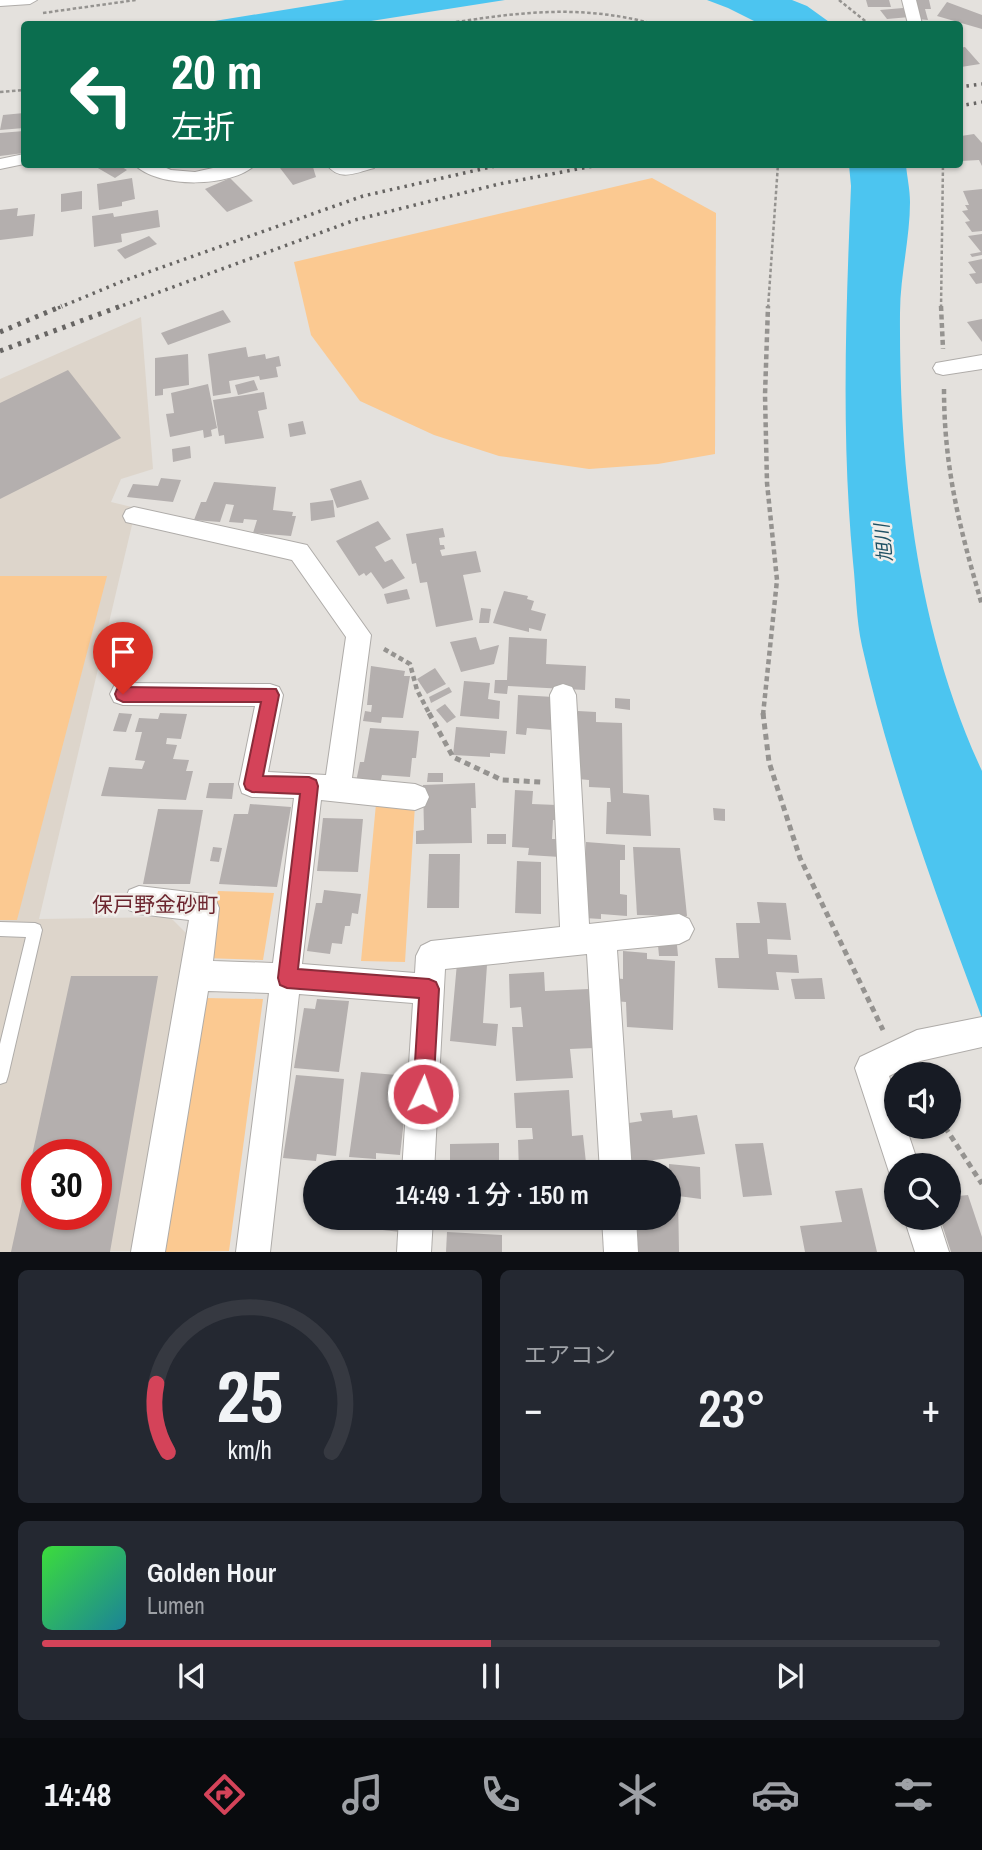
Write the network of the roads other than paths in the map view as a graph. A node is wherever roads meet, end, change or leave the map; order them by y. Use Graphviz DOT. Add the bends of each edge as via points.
graph roads {
  1 [pos="30,0"];
  2 [pos="909,0"];
  3 [pos="0,2"];
  4 [pos="914,21"];
  5 [pos="21,160"];
  6 [pos="0,164"];
  7 [pos="153,168"];
  8 [pos="238,168"];
  9 [pos="982,362"];
  10 [pos="943,368"];
  11 [pos="134,516"];
  12 [pos="123,694"];
  13 [pos="563,695"];
  14 [pos="323,787"];
  15 [pos="415,797"];
  16 [pos="139,900"];
  17 [pos="0,929"];
  18 [pos="678,929"];
  19 [pos="588,938"];
  20 [pos="196,976"];
  21 [pos="287,978"];
  22 [pos="429,989"];
  23 [pos="982,1032"];
  24 [pos="0,1076"];
  25 [pos="899,1153"];
  26 [pos="419,1160"];
  27 [pos="615,1160"];
  28 [pos="415,1230"];
  29 [pos="620,1230"];
  30 [pos="924,1230"];
  31 [pos="148,1251"];
  32 [pos="253,1251"];
  33 [pos="414,1251"];
  34 [pos="621,1251"];
  35 [pos="932,1251"];
  1 -- 3 [label="street"];
  2 -- 4 [label="street"];
  5 -- 6 [label="street"];
  7 -- 8 [label="street" via="198,178"];
  9 -- 10 [label="street"];
  11 -- 14 [label="street" via="299,552 359,635"];
  12 -- 14 [label="street" via="270,695 252,784"];
  13 -- 19 [label="street" via="567,784"];
  14 -- 15 [label="street"];
  14 -- 21 [label="street"];
  16 -- 20 [label="street" via="205,908"];
  17 -- 24 [label="lane" via="35,930"];
  18 -- 19 [label="street"];
  19 -- 22 [label="street" via="431,956"];
  19 -- 27 [label="street"];
  20 -- 21 [label="street"];
  20 -- 31 [label="street"];
  21 -- 22 [label="street"];
  21 -- 32 [label="street"];
  22 -- 26 [label="street"];
  23 -- 25 [label="street" via="907,1050 871,1068"];
  28 -- 33 [label="street"];
  29 -- 34 [label="street"];
  30 -- 35 [label="street"];
}
